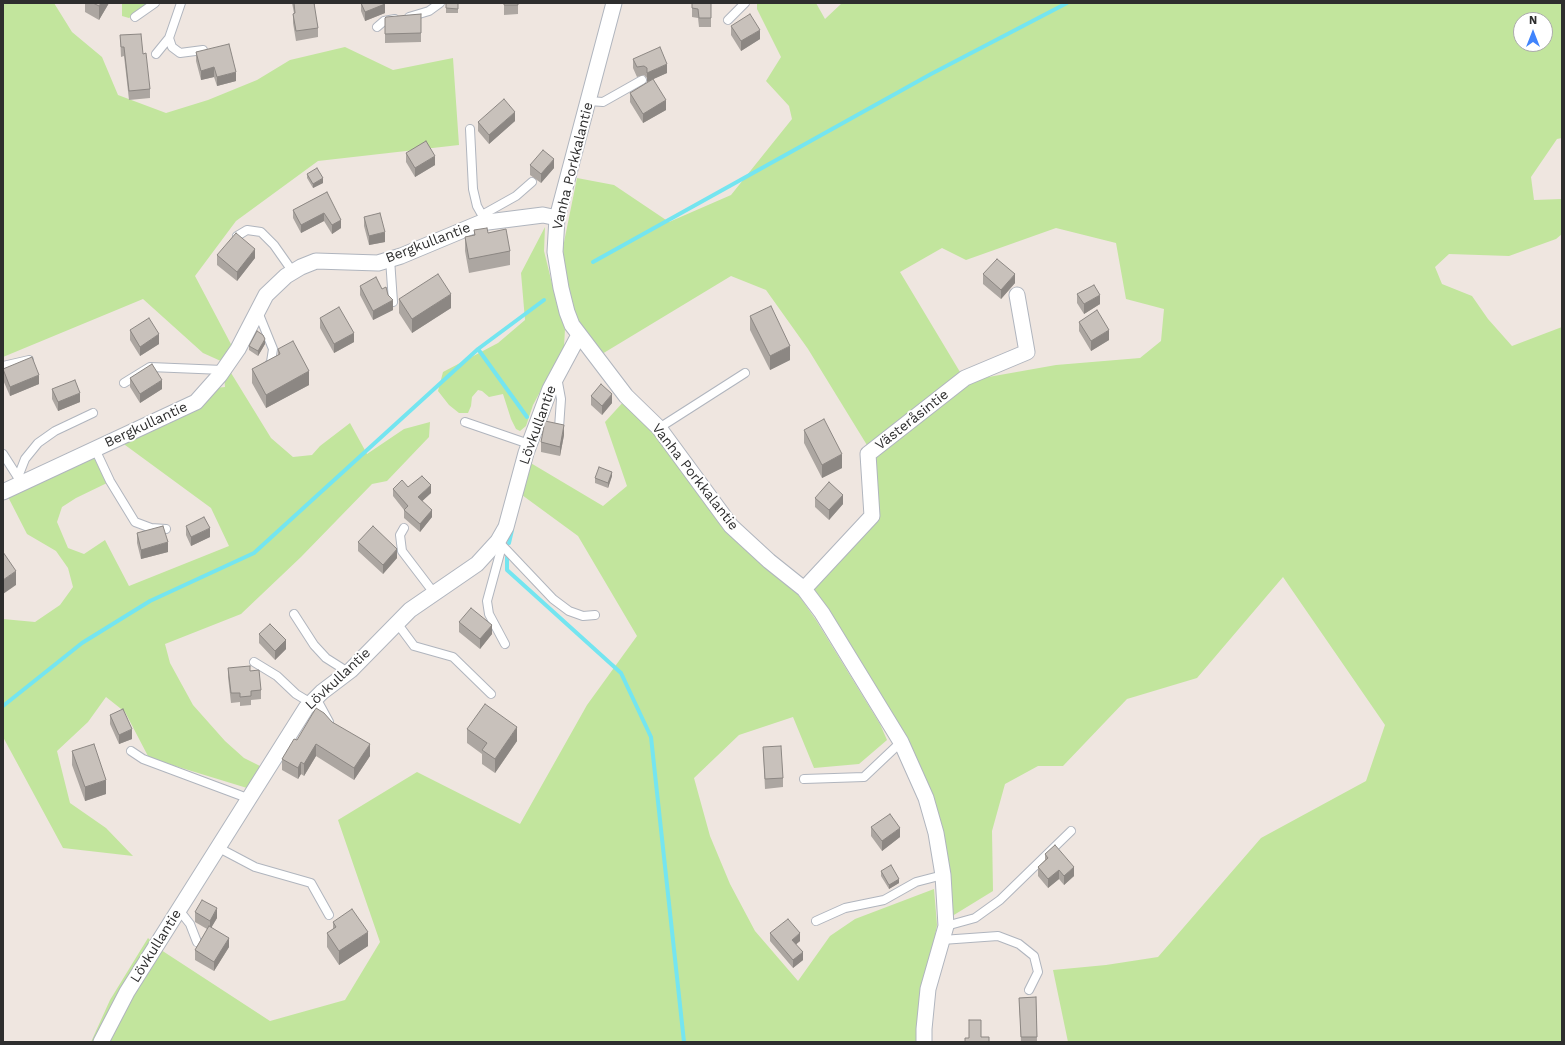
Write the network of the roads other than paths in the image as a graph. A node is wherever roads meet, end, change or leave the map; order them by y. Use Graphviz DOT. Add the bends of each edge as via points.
graph roads {
  1 [pos="155,3"];
  2 [pos="180,3"];
  3 [pos="440,3"];
  4 [pos="614,3"];
  5 [pos="745,3"];
  6 [pos="135,17"];
  7 [pos="728,20"];
  8 [pos="376,27"];
  9 [pos="169,38"];
  10 [pos="203,50"];
  11 [pos="156,54"];
  12 [pos="642,80"];
  13 [pos="589,100"];
  14 [pos="470,129"];
  15 [pos="532,182"];
  16 [pos="484,218"];
  17 [pos="558,218"];
  18 [pos="237,236"];
  19 [pos="390,259"];
  20 [pos="294,272"];
  21 [pos="1017,295"];
  22 [pos="393,302"];
  23 [pos="258,312"];
  24 [pos="580,335"];
  25 [pos="29,360"];
  26 [pos="3,366"];
  27 [pos="223,370"];
  28 [pos="264,371"];
  29 [pos="745,373"];
  30 [pos="557,377"];
  31 [pos="124,383"];
  32 [pos="93,413"];
  33 [pos="464,422"];
  34 [pos="559,428"];
  35 [pos="659,428"];
  36 [pos="529,444"];
  37 [pos="95,449"];
  38 [pos="3,454"];
  39 [pos="11,486"];
  40 [pos="404,528"];
  41 [pos="166,529"];
  42 [pos="500,544"];
  43 [pos="804,589"];
  44 [pos="434,593"];
  45 [pos="294,614"];
  46 [pos="595,615"];
  47 [pos="397,623"];
  48 [pos="505,644"];
  49 [pos="254,662"];
  50 [pos="348,672"];
  51 [pos="491,694"];
  52 [pos="313,701"];
  53 [pos="334,729"];
  54 [pos="901,742"];
  55 [pos="131,751"];
  56 [pos="804,779"];
  57 [pos="250,799"];
  58 [pos="1071,831"];
  59 [pos="219,848"];
  60 [pos="943,875"];
  61 [pos="179,910"];
  62 [pos="329,915"];
  63 [pos="816,920"];
  64 [pos="946,926"];
  65 [pos="942,940"];
  66 [pos="197,942"];
  67 [pos="1029,990"];
  68 [pos="101,1042"];
  69 [pos="924,1042"];
  1 -- 6 [label="lane"];
  2 -- 9 [label="lane"];
  3 -- 8 [label="lane" via="429,11 407,18 384,21"];
  4 -- 13 [label="street, Vanha Porkkalantie"];
  5 -- 7 [label="lane"];
  9 -- 10 [label="lane" via="172,47 180,53"];
  9 -- 11 [label="lane"];
  12 -- 13 [label="lane" via="603,102"];
  13 -- 17 [label="street, Vanha Porkkalantie"];
  14 -- 16 [label="lane" via="473,189 476,206"];
  15 -- 16 [label="lane"];
  16 -- 17 [label="street, Bergkullantie" via="543,215"];
  16 -- 19 [label="street, Bergkullantie"];
  17 -- 24 [label="street, Vanha Porkkalantie" via="555,252 561,288 572,325"];
  18 -- 20 [label="lane" via="247,230 261,232"];
  19 -- 20 [label="street, Bergkullantie" via="378,262 316,261"];
  19 -- 22 [label="lane"];
  20 -- 23 [label="street, Bergkullantie" via="266,295"];
  21 -- 43 [label="street, Västeråsintie" via="1027,352 965,378 868,454 872,516"];
  23 -- 27 [label="street, Bergkullantie"];
  23 -- 28 [label="lane" via="273,349 271,362"];
  24 -- 30 [label="street, Lövkullantie"];
  24 -- 35 [label="street, Vanha Porkkalantie" via="626,396"];
  25 -- 26 [label="lane"];
  27 -- 31 [label="lane" via="150,367"];
  27 -- 37 [label="street, Bergkullantie" via="196,402"];
  29 -- 35 [label="lane"];
  30 -- 34 [label="lane" via="561,399"];
  30 -- 36 [label="street, Lövkullantie"];
  32 -- 39 [label="lane" via="38,443 25,459"];
  33 -- 36 [label="lane"];
  35 -- 43 [label="street, Vanha Porkkalantie" via="731,526"];
  36 -- 42 [label="street, Lövkullantie"];
  37 -- 39 [label="street, Bergkullantie"];
  37 -- 41 [label="lane" via="110,482 135,522 151,528"];
  38 -- 39 [label="lane"];
  40 -- 44 [label="lane" via="400,535 402,551"];
  42 -- 44 [label="street, Lövkullantie" via="477,564"];
  42 -- 46 [label="lane" via="553,600 569,611 583,616"];
  42 -- 48 [label="lane" via="487,601 489,614"];
  43 -- 54 [label="street, Vanha Porkkalantie" via="822,613"];
  44 -- 47 [label="street, Lövkullantie"];
  45 -- 50 [label="lane" via="314,645 326,658"];
  47 -- 50 [label="street, Lövkullantie"];
  47 -- 51 [label="lane" via="414,646 453,657"];
  49 -- 52 [label="lane" via="277,676 296,694"];
  50 -- 52 [label="street, Lövkullantie"];
  52 -- 53 [label="lane"];
  52 -- 57 [label="street, Lövkullantie" via="289,733"];
  54 -- 56 [label="lane" via="864,777"];
  54 -- 60 [label="street, Vanha Porkkalantie" via="926,798 936,833"];
  55 -- 57 [label="lane" via="143,759"];
  57 -- 59 [label="street, Lövkullantie"];
  58 -- 64 [label="lane" via="1000,900 975,918"];
  59 -- 61 [label="street, Lövkullantie"];
  59 -- 62 [label="lane" via="255,867 311,883"];
  60 -- 63 [label="lane" via="916,882 884,900 844,908"];
  60 -- 64 [label="street, Vanha Porkkalantie"];
  61 -- 66 [label="lane" via="190,924"];
  61 -- 68 [label="street, Lövkullantie" via="116,1012"];
  64 -- 65 [label="street, Vanha Porkkalantie"];
  65 -- 67 [label="lane" via="998,936 1020,944 1034,956 1038,972"];
  65 -- 69 [label="street, Vanha Porkkalantie" via="928,989"];
}
